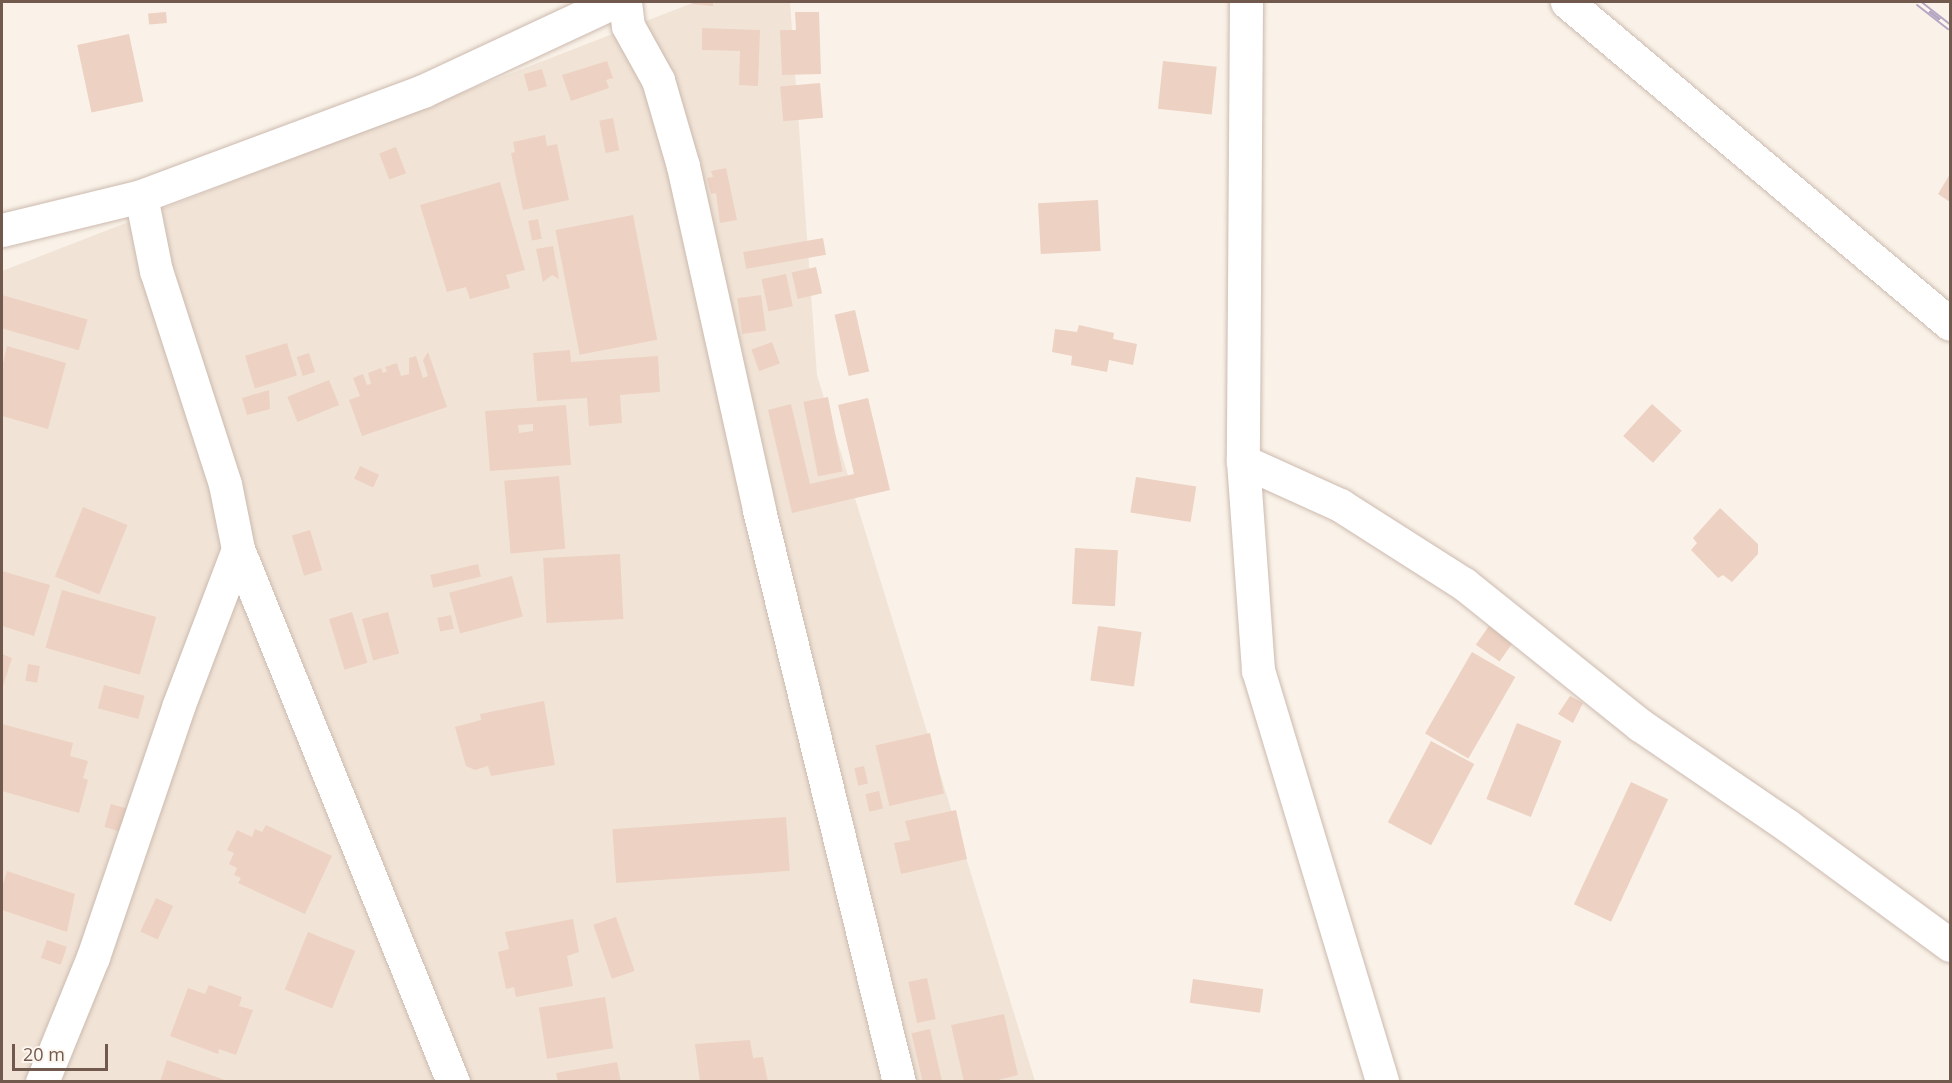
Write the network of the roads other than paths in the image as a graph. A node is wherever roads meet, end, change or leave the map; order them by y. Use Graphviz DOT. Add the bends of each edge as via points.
graph roads {
  1 [pos="614,2"];
  2 [pos="626,2"];
  3 [pos="1246,2"];
  4 [pos="1567,2"];
  5 [pos="141,196"];
  6 [pos="2,230"];
  7 [pos="1950,324"];
  8 [pos="1243,460"];
  9 [pos="238,549"];
  10 [pos="1950,945"];
  11 [pos="42,1082"];
  12 [pos="453,1082"];
  13 [pos="899,1082"];
  14 [pos="1382,1082"];
  1 -- 5 [label="street" via="423,91"];
  2 -- 13 [label="street" via="628,26 658,80 683,166 762,521"];
  3 -- 8 [label="street"];
  4 -- 7 [label="street"];
  5 -- 6 [label="street"];
  5 -- 9 [label="street" via="156,272 225,484"];
  8 -- 10 [label="street" via="1340,505 1464,584 1640,725 1788,826"];
  8 -- 14 [label="street" via="1258,670"];
  9 -- 11 [label="street" via="178,707 93,957"];
  9 -- 12 [label="street"];
}
